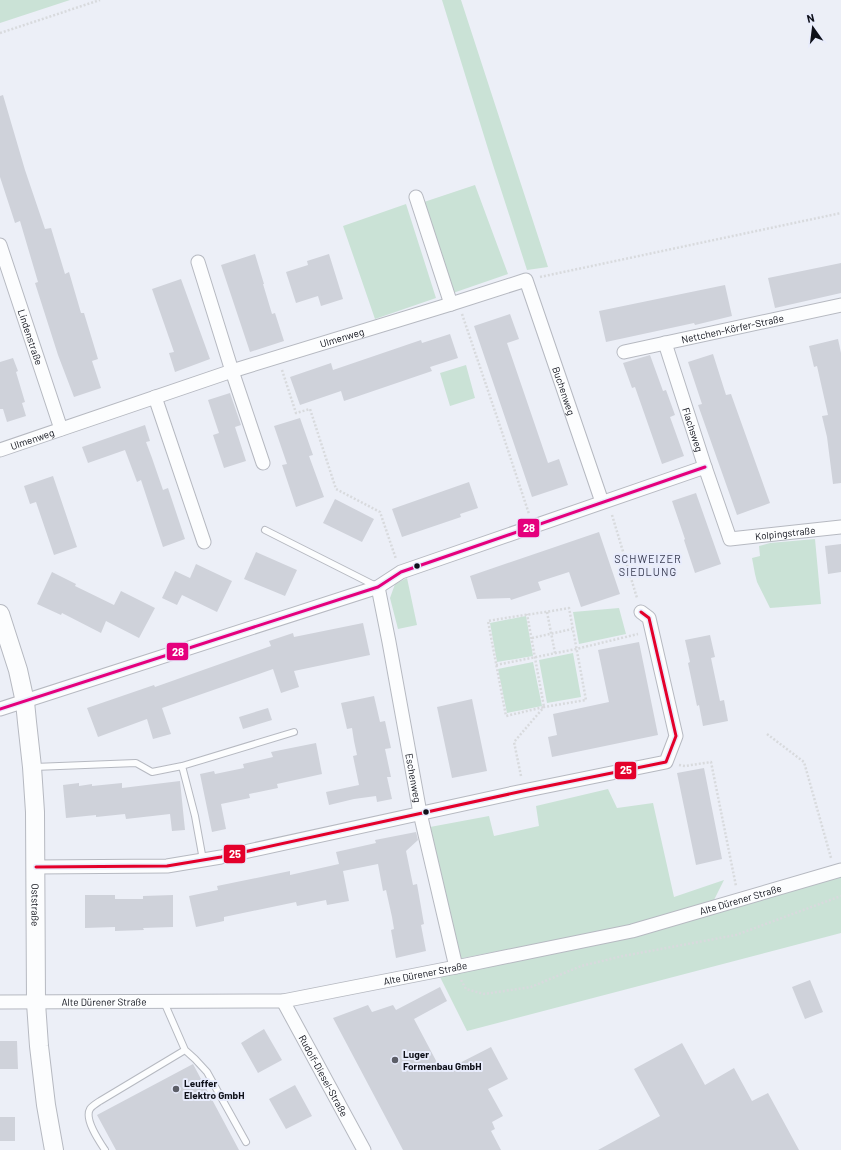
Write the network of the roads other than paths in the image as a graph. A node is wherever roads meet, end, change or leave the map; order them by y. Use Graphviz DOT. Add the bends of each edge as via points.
graph roads {
  1 [pos="416,197"];
  2 [pos="0,245"];
  3 [pos="198,262"];
  4 [pos="526,280"];
  5 [pos="455,303"];
  6 [pos="841,305"];
  7 [pos="665,343"];
  8 [pos="624,352"];
  9 [pos="232,370"];
  10 [pos="155,397"];
  11 [pos="61,429"];
  12 [pos="0,450"];
  13 [pos="263,463"];
  14 [pos="705,467"];
  15 [pos="605,502"];
  16 [pos="841,527"];
  17 [pos="265,530"];
  18 [pos="730,538"];
  19 [pos="204,542"];
  20 [pos="378,587"];
  21 [pos="641,612"];
  22 [pos="0,614"];
  23 [pos="25,702"];
  24 [pos="0,709"];
  25 [pos="294,732"];
  26 [pos="182,766"];
  27 [pos="32,767"];
  28 [pos="420,813"];
  29 [pos="203,860"];
  30 [pos="36,867"];
  31 [pos="838,871"];
  32 [pos="456,968"];
  33 [pos="283,1000"];
  34 [pos="0,1002"];
  35 [pos="36,1002"];
  36 [pos="164,1002"];
  37 [pos="185,1050"];
  38 [pos="246,1142"];
  39 [pos="54,1150"];
  40 [pos="104,1150"];
  41 [pos="364,1150"];
  1 -- 5 [label="street"];
  2 -- 11 [label="street, Lindenstraße"];
  3 -- 9 [label="street"];
  4 -- 5 [label="street, Ulmenweg"];
  4 -- 15 [label="street, Buchenweg"];
  5 -- 9 [label="street, Ulmenweg"];
  6 -- 7 [label="street, Nettchen-Körfer-Straße"];
  7 -- 8 [label="street, Nettchen-Körfer-Straße"];
  7 -- 14 [label="street, Flachsweg"];
  9 -- 10 [label="street, Ulmenweg"];
  9 -- 13 [label="street"];
  10 -- 11 [label="street, Ulmenweg"];
  10 -- 19 [label="street"];
  11 -- 12 [label="street, Ulmenweg"];
  14 -- 15 [label="street"];
  14 -- 18 [label="street, Flachsweg"];
  15 -- 20 [label="street" via="401,572"];
  16 -- 18 [label="street, Kolpingstraße"];
  17 -- 20 [label="lane"];
  20 -- 23 [label="street"];
  20 -- 28 [label="street, Eschenweg"];
  21 -- 28 [label="street" via="649,618 676,736 666,762"];
  22 -- 23 [label="main road, Oststraße" via="18,670"];
  23 -- 24 [label="street"];
  23 -- 27 [label="main road, Oststraße"];
  25 -- 26 [label="lane"];
  26 -- 27 [label="lane" via="152,772 136,763"];
  26 -- 29 [label="lane"];
  27 -- 30 [label="main road, Oststraße"];
  28 -- 29 [label="street"];
  28 -- 32 [label="street, Eschenweg"];
  29 -- 30 [label="street" via="167,866"];
  30 -- 35 [label="main road, Oststraße"];
  31 -- 32 [label="street, Alte Dürener Straße" via="632,931"];
  32 -- 33 [label="street, Alte Dürener Straße"];
  33 -- 36 [label="street, Alte Dürener Straße"];
  33 -- 41 [label="street, Rudolf-Diesel-Straße"];
  34 -- 35 [label="street, Alte Dürener Straße"];
  35 -- 36 [label="street, Alte Dürener Straße"];
  35 -- 39 [label="main road, Oststraße" via="46,1105"];
  36 -- 37 [label="lane"];
  37 -- 38 [label="lane" via="207,1072"];
  37 -- 40 [label="lane" via="90,1109 88,1118"];
}
